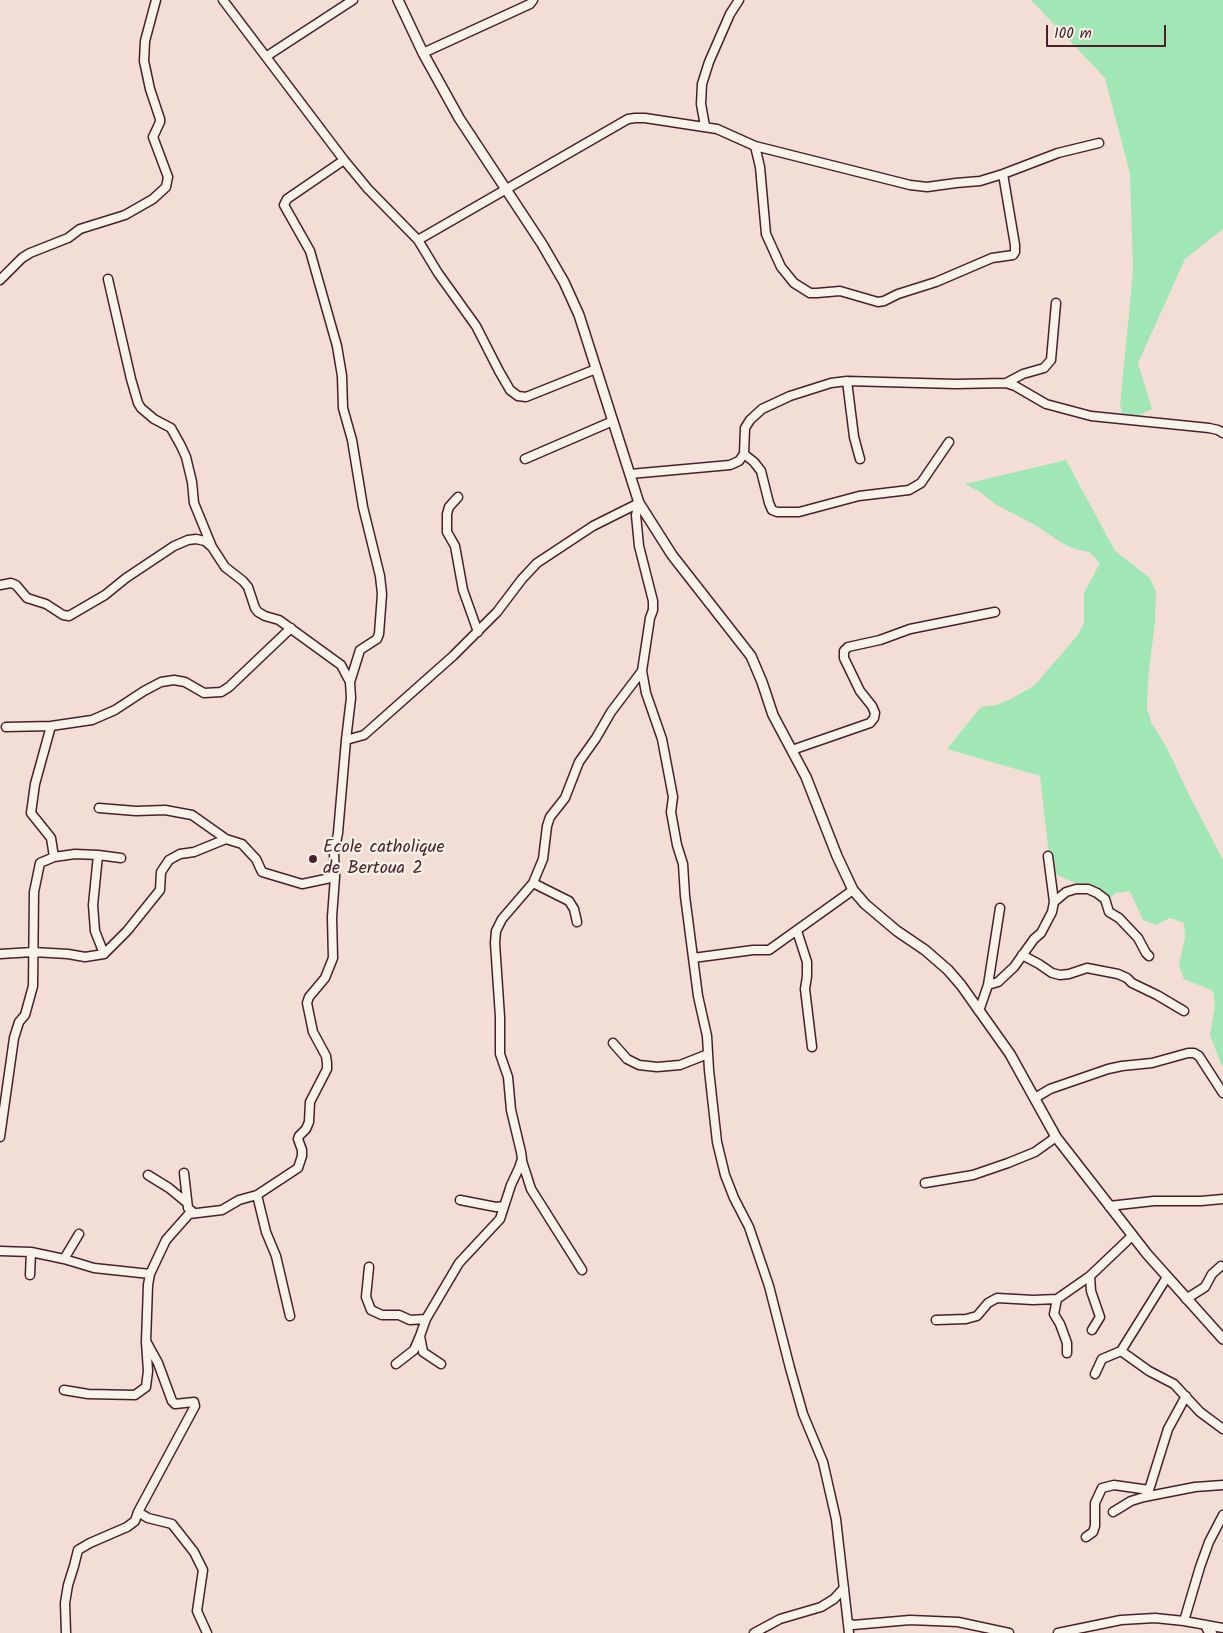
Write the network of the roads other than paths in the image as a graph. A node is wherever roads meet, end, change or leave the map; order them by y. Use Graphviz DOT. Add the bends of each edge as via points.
graph roads {
  1 [pos="156,0"];
  2 [pos="223,0"];
  3 [pos="353,0"];
  4 [pos="398,0"];
  5 [pos="534,0"];
  6 [pos="739,0"];
  7 [pos="423,53"];
  8 [pos="267,56"];
  9 [pos="705,126"];
  10 [pos="1099,143"];
  11 [pos="755,146"];
  12 [pos="344,160"];
  13 [pos="1003,174"];
  14 [pos="505,190"];
  15 [pos="418,240"];
  16 [pos="108,279"];
  17 [pos="0,280"];
  18 [pos="1056,303"];
  19 [pos="596,370"];
  20 [pos="847,381"];
  21 [pos="1006,383"];
  22 [pos="613,421"];
  23 [pos="1223,433"];
  24 [pos="949,442"];
  25 [pos="744,454"];
  26 [pos="525,459"];
  27 [pos="860,459"];
  28 [pos="630,474"];
  29 [pos="458,497"];
  30 [pos="639,503"];
  31 [pos="212,547"];
  32 [pos="0,585"];
  33 [pos="995,612"];
  34 [pos="291,628"];
  35 [pos="478,632"];
  36 [pos="642,671"];
  37 [pos="350,682"];
  38 [pos="51,726"];
  39 [pos="6,727"];
  40 [pos="346,740"];
  41 [pos="792,750"];
  42 [pos="99,808"];
  43 [pos="226,839"];
  44 [pos="98,855"];
  45 [pos="1048,856"];
  46 [pos="54,857"];
  47 [pos="121,858"];
  48 [pos="335,876"];
  49 [pos="533,883"];
  50 [pos="853,890"];
  51 [pos="1054,902"];
  52 [pos="1000,908"];
  53 [pos="577,922"];
  54 [pos="797,931"];
  55 [pos="32,952"];
  56 [pos="0,954"];
  57 [pos="104,954"];
  58 [pos="1022,955"];
  59 [pos="1149,956"];
  60 [pos="693,958"];
  61 [pos="988,985"];
  62 [pos="979,1011"];
  63 [pos="1184,1011"];
  64 [pos="613,1044"];
  65 [pos="812,1046"];
  66 [pos="708,1054"];
  67 [pos="1223,1093"];
  68 [pos="1036,1098"];
  69 [pos="0,1137"];
  70 [pos="1056,1137"];
  71 [pos="522,1159"];
  72 [pos="184,1173"];
  73 [pos="148,1175"];
  74 [pos="925,1183"];
  75 [pos="258,1195"];
  76 [pos="1223,1199"];
  77 [pos="460,1200"];
  78 [pos="186,1202"];
  79 [pos="504,1206"];
  80 [pos="1109,1206"];
  81 [pos="194,1213"];
  82 [pos="79,1234"];
  83 [pos="1132,1236"];
  84 [pos="0,1251"];
  85 [pos="32,1252"];
  86 [pos="64,1259"];
  87 [pos="1222,1266"];
  88 [pos="369,1267"];
  89 [pos="582,1270"];
  90 [pos="150,1274"];
  91 [pos="30,1275"];
  92 [pos="1090,1276"];
  93 [pos="1167,1277"];
  94 [pos="1057,1299"];
  95 [pos="1186,1299"];
  96 [pos="290,1316"];
  97 [pos="426,1319"];
  98 [pos="936,1320"];
  99 [pos="1092,1330"];
  100 [pos="420,1336"];
  101 [pos="1223,1339"];
  102 [pos="146,1342"];
  103 [pos="1122,1351"];
  104 [pos="1067,1353"];
  105 [pos="396,1364"];
  106 [pos="442,1364"];
  107 [pos="1095,1374"];
  108 [pos="64,1390"];
  109 [pos="1186,1396"];
  110 [pos="1223,1429"];
  111 [pos="1223,1485"];
  112 [pos="138,1512"];
  113 [pos="1113,1512"];
  114 [pos="1223,1515"];
  115 [pos="1086,1537"];
  116 [pos="844,1588"];
  117 [pos="1184,1621"];
  118 [pos="849,1623"];
  119 [pos="1206,1625"];
  120 [pos="1223,1628"];
  121 [pos="66,1633"];
  122 [pos="207,1633"];
  123 [pos="754,1633"];
  124 [pos="849,1633"];
  125 [pos="1009,1633"];
  126 [pos="1058,1633"];
  127 [pos="1212,1633"];
  1 -- 17 [label="street" via="145,41 144,61 160,118 153,137 168,177 166,187 153,199 124,215 80,229 68,238 30,253"];
  2 -- 8 [label="street"];
  3 -- 8 [label="street"];
  4 -- 7 [label="street"];
  5 -- 7 [label="street"];
  6 -- 9 [label="street" via="712,54 702,84"];
  7 -- 14 [label="street" via="458,118"];
  8 -- 12 [label="street"];
  9 -- 11 [label="street"];
  9 -- 14 [label="street" via="645,118 628,120"];
  10 -- 13 [label="street" via="1058,153"];
  11 -- 13 [label="street" via="927,187 980,181"];
  11 -- 13 [label="street" via="766,234 781,267 794,283 810,293 840,291 878,302 992,258 1014,254"];
  12 -- 15 [label="street"];
  12 -- 37 [label="street" via="287,199 284,205 310,252 337,346 343,408 380,576 379,634 377,639 360,650"];
  14 -- 15 [label="street"];
  14 -- 19 [label="street" via="564,282"];
  15 -- 19 [label="street" via="476,326 510,390 518,396 526,397"];
  16 -- 31 [label="street" via="138,403 154,419 171,428 181,446 190,474 194,503"];
  18 -- 21 [label="street" via="1051,360 1044,368"];
  19 -- 22 [label="street"];
  20 -- 21 [label="street"];
  20 -- 25 [label="street" via="790,396 762,409 745,428"];
  20 -- 27 [label="street"];
  21 -- 23 [label="street" via="1046,404 1091,416 1210,428"];
  22 -- 26 [label="street"];
  22 -- 28 [label="street"];
  24 -- 25 [label="street" via="921,483 909,490 859,496 800,512 772,510 761,471"];
  25 -- 28 [label="street" via="730,465"];
  28 -- 30 [label="street"];
  29 -- 35 [label="street" via="449,507 447,532 454,546"];
  30 -- 35 [label="street" via="592,526 537,564"];
  30 -- 36 [label="street" via="636,515 639,546 653,601"];
  30 -- 41 [label="street" via="672,555 751,656 773,715"];
  31 -- 32 [label="street" via="196,539 174,546 69,616 27,598 16,585"];
  31 -- 34 [label="street" via="225,566 244,581 258,612"];
  33 -- 41 [label="street" via="910,629 848,647 844,658 860,691 872,706 874,718 870,723"];
  34 -- 37 [label="street" via="341,665"];
  34 -- 38 [label="street" via="221,692 204,693 185,682 174,680 161,682 92,720"];
  35 -- 40 [label="street" via="364,735"];
  36 -- 49 [label="street" via="579,762 565,798 550,817 543,859"];
  36 -- 60 [label="street" via="665,754 672,797 671,812 683,864"];
  37 -- 40 [label="street" via="352,698"];
  38 -- 39 [label="street"];
  38 -- 46 [label="street" via="35,784 32,813 51,838"];
  40 -- 48 [label="street" via="334,853"];
  41 -- 50 [label="street"];
  42 -- 43 [label="street" via="165,810 192,815"];
  43 -- 48 [label="street" via="242,844 256,859 262,872 302,884"];
  43 -- 57 [label="street" via="169,860 161,872 160,890"];
  44 -- 46 [label="street"];
  44 -- 47 [label="street"];
  44 -- 57 [label="street" via="93,905 95,931"];
  45 -- 51 [label="street"];
  46 -- 55 [label="street" via="40,863 34,892"];
  48 -- 75 [label="street" via="333,958 325,978 307,1003 313,1032 326,1056 327,1069 310,1102 309,1122 298,1139 302,1150 298,1168"];
  49 -- 53 [label="street" via="569,901"];
  49 -- 71 [label="street" via="502,919 495,943 500,1054 508,1076 511,1110"];
  50 -- 54 [label="street"];
  50 -- 62 [label="street" via="871,910 948,970"];
  51 -- 58 [label="street" via="1041,933"];
  51 -- 59 [label="street" via="1066,892 1076,889 1097,893 1105,899 1109,912 1138,938"];
  52 -- 61 [label="street"];
  54 -- 60 [label="street" via="769,950"];
  54 -- 65 [label="street" via="806,962 805,989"];
  55 -- 56 [label="street"];
  55 -- 57 [label="street" via="85,957"];
  55 -- 69 [label="street" via="33,986 25,1016 19,1022 14,1038"];
  58 -- 61 [label="street" via="998,982"];
  58 -- 63 [label="street" via="1060,975 1087,968 1118,974"];
  60 -- 66 [label="street"];
  61 -- 62 [label="street"];
  62 -- 68 [label="street"];
  64 -- 66 [label="street" via="627,1059 639,1065 657,1067 680,1065"];
  66 -- 116 [label="street" via="717,1142 725,1175 749,1227 769,1286 803,1414 823,1462 836,1519"];
  67 -- 68 [label="street" via="1199,1056 1188,1053 1101,1071 1050,1089"];
  68 -- 70 [label="street"];
  70 -- 74 [label="street" via="1035,1152 1008,1163 973,1175"];
  70 -- 80 [label="street"];
  71 -- 79 [label="street"];
  71 -- 89 [label="street" via="531,1189"];
  72 -- 78 [label="street"];
  73 -- 78 [label="street"];
  75 -- 81 [label="street" via="239,1200 222,1210"];
  75 -- 96 [label="street"];
  76 -- 80 [label="street"];
  77 -- 79 [label="street"];
  78 -- 81 [label="street"];
  79 -- 97 [label="street" via="500,1219 459,1263"];
  80 -- 83 [label="street"];
  81 -- 90 [label="street" via="186,1216 166,1240"];
  82 -- 86 [label="street"];
  83 -- 92 [label="street"];
  83 -- 93 [label="street"];
  84 -- 85 [label="street"];
  85 -- 86 [label="street"];
  85 -- 91 [label="street"];
  86 -- 90 [label="street" via="94,1268"];
  87 -- 95 [label="street" via="1212,1274 1205,1287"];
  88 -- 97 [label="street" via="366,1296 371,1310 410,1320"];
  90 -- 102 [label="street"];
  92 -- 94 [label="street"];
  92 -- 99 [label="street" via="1091,1291 1100,1317"];
  93 -- 95 [label="street"];
  93 -- 103 [label="street"];
  94 -- 98 [label="street" via="997,1298 977,1316"];
  94 -- 104 [label="street" via="1054,1314 1067,1343"];
  95 -- 101 [label="street"];
  97 -- 100 [label="street"];
  100 -- 105 [label="street" via="414,1350"];
  100 -- 106 [label="street" via="423,1352"];
  102 -- 108 [label="street" via="146,1387 135,1395"];
  102 -- 112 [label="street" via="158,1363 172,1401 175,1404 194,1402 195,1406"];
  103 -- 107 [label="street" via="1102,1359"];
  103 -- 109 [label="street" via="1174,1384"];
  109 -- 110 [label="street" via="1200,1412"];
  109 -- 115 [label="street" via="1168,1429 1149,1490 1114,1485 1102,1488 1095,1503 1095,1526"];
  111 -- 113 [label="street" via="1144,1497"];
  112 -- 121 [label="street" via="128,1527 78,1550 65,1603"];
  112 -- 122 [label="street" via="172,1524 194,1552 203,1570 197,1611"];
  114 -- 117 [label="street" via="1209,1542"];
  116 -- 118 [label="street"];
  116 -- 123 [label="street" via="821,1607 780,1619"];
  117 -- 119 [label="street"];
  117 -- 126 [label="street" via="1155,1618 1120,1620"];
  118 -- 124 [label="street"];
  118 -- 125 [label="street" via="958,1622"];
  119 -- 120 [label="street"];
  119 -- 127 [label="street"];
}
